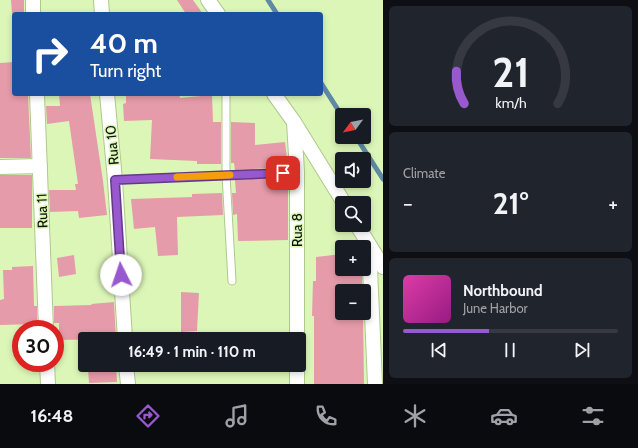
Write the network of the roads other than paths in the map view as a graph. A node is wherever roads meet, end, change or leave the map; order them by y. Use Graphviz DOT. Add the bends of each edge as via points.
graph roads {
  1 [pos="32,0"];
  2 [pos="101,0"];
  3 [pos="208,0"];
  4 [pos="33,12"];
  5 [pos="102,12"];
  6 [pos="217,12"];
  7 [pos="37,96"];
  8 [pos="107,96"];
  9 [pos="226,96"];
  10 [pos="275,96"];
  11 [pos="294,122"];
  12 [pos="40,166"];
  13 [pos="0,167"];
  14 [pos="297,172"];
  15 [pos="226,175"];
  16 [pos="115,180"];
  17 [pos="340,196"];
  18 [pos="371,248"];
  19 [pos="383,267"];
  20 [pos="370,276"];
  21 [pos="232,281"];
  22 [pos="46,320"];
  23 [pos="125,332"];
  24 [pos="297,332"];
  25 [pos="47,372"];
  26 [pos="127,372"];
  27 [pos="297,372"];
  28 [pos="48,384"];
  29 [pos="128,384"];
  30 [pos="297,384"];
  31 [pos="375,384"];
  1 -- 4 [label="street"];
  2 -- 5 [label="street"];
  3 -- 6 [label="street"];
  7 -- 12 [label="street, Rua 11"];
  8 -- 16 [label="street, Rua 10"];
  9 -- 15 [label="lane"];
  10 -- 11 [label="street"];
  11 -- 14 [label="street, Rua 8"];
  11 -- 17 [label="street"];
  12 -- 13 [label="street"];
  12 -- 22 [label="street, Rua 11"];
  14 -- 15 [label="lane"];
  14 -- 24 [label="street, Rua 8"];
  15 -- 16 [label="lane"];
  15 -- 21 [label="lane"];
  16 -- 23 [label="street, Rua 10"];
  18 -- 19 [label="street"];
  20 -- 31 [label="street"];
  25 -- 28 [label="street"];
  26 -- 29 [label="street"];
  27 -- 30 [label="street"];
}
